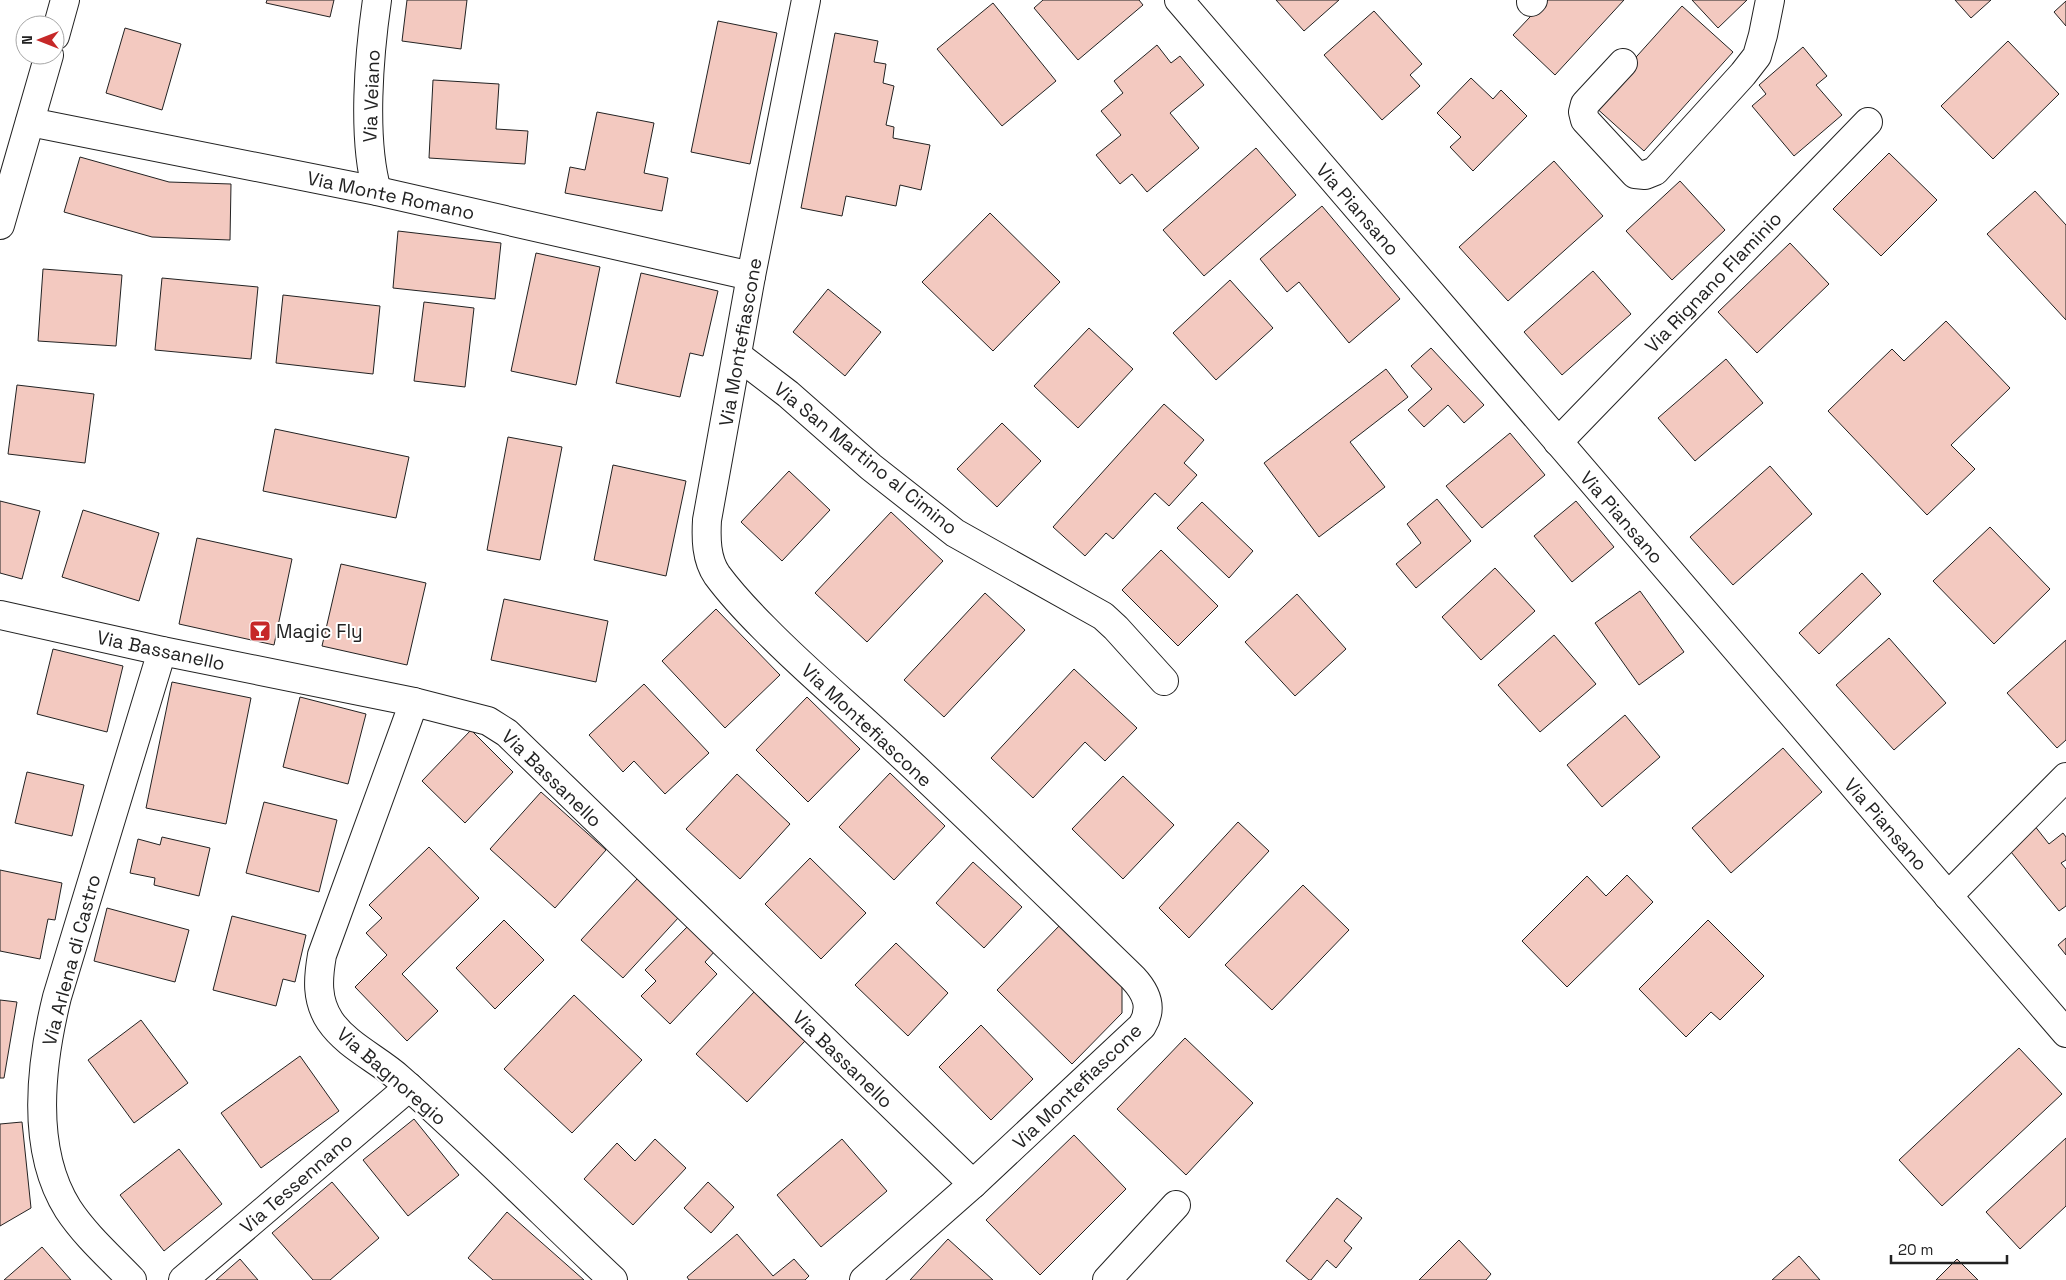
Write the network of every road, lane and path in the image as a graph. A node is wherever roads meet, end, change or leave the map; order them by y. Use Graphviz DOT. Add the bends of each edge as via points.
graph roads {
  1 [pos="64,0"];
  2 [pos="377,0"];
  3 [pos="806,0"];
  4 [pos="1179,0"];
  5 [pos="1770,0"];
  6 [pos="60,15"];
  7 [pos="1623,63"];
  8 [pos="47,65"];
  9 [pos="30,122"];
  10 [pos="1868,122"];
  11 [pos="377,191"];
  12 [pos="0,225"];
  13 [pos="751,276"];
  14 [pos="737,355"];
  15 [pos="1558,442"];
  16 [pos="0,615"];
  17 [pos="162,651"];
  18 [pos="1164,681"];
  19 [pos="414,702"];
  20 [pos="2066,777"];
  21 [pos="1948,896"];
  22 [pos="2066,1033"];
  23 [pos="409,1087"];
  24 [pos="973,1184"];
  25 [pos="1176,1205"];
  26 [pos="132,1280"];
  27 [pos="183,1280"];
  28 [pos="613,1280"];
  29 [pos="864,1280"];
  30 [pos="1107,1280"];
  1 -- 6 [label="street"];
  2 -- 11 [label="street, Via Veiano" via="369,135"];
  3 -- 13 [label="street, Via Montefiascone"];
  4 -- 15 [label="street, Via Piansano"];
  5 -- 7 [label="street" via="1757,56 1655,172 1645,175 1635,174 1585,120 1583,112 1585,104"];
  8 -- 9 [label="street"];
  9 -- 11 [label="street, Via Monte Romano"];
  9 -- 12 [label="street"];
  10 -- 15 [label="street, Via Rignano Flaminio"];
  11 -- 13 [label="street, Via Monte Romano"];
  13 -- 14 [label="street, Via Montefiascone"];
  14 -- 18 [label="street, Via San Martino al Cimino" via="788,394 871,467 956,532 1103,616"];
  14 -- 24 [label="street, Via Montefiascone" via="707,526 708,552 718,576 784,649 896,750 1134,978 1148,1001 1148,1013 1142,1026"];
  15 -- 21 [label="street, Via Piansano"];
  16 -- 17 [label="street, Via Bassanello"];
  17 -- 19 [label="street, Via Bassanello"];
  17 -- 26 [label="street, Via Arlena di Castro" via="57,997 47,1045 42,1094 46,1148 61,1195 76,1220"];
  19 -- 23 [label="street, Via Bagnoregio" via="327,938 318,978 323,1008 330,1021 341,1034"];
  19 -- 24 [label="street, Via Bassanello" via="488,721 507,733"];
  20 -- 21 [label="street"];
  21 -- 22 [label="street, Via Piansano"];
  23 -- 27 [label="street, Via Tessennano"];
  23 -- 28 [label="street, Via Bagnoregio"];
  24 -- 29 [label="street, Via Montefiascone"];
  25 -- 30 [label="street"];
}
